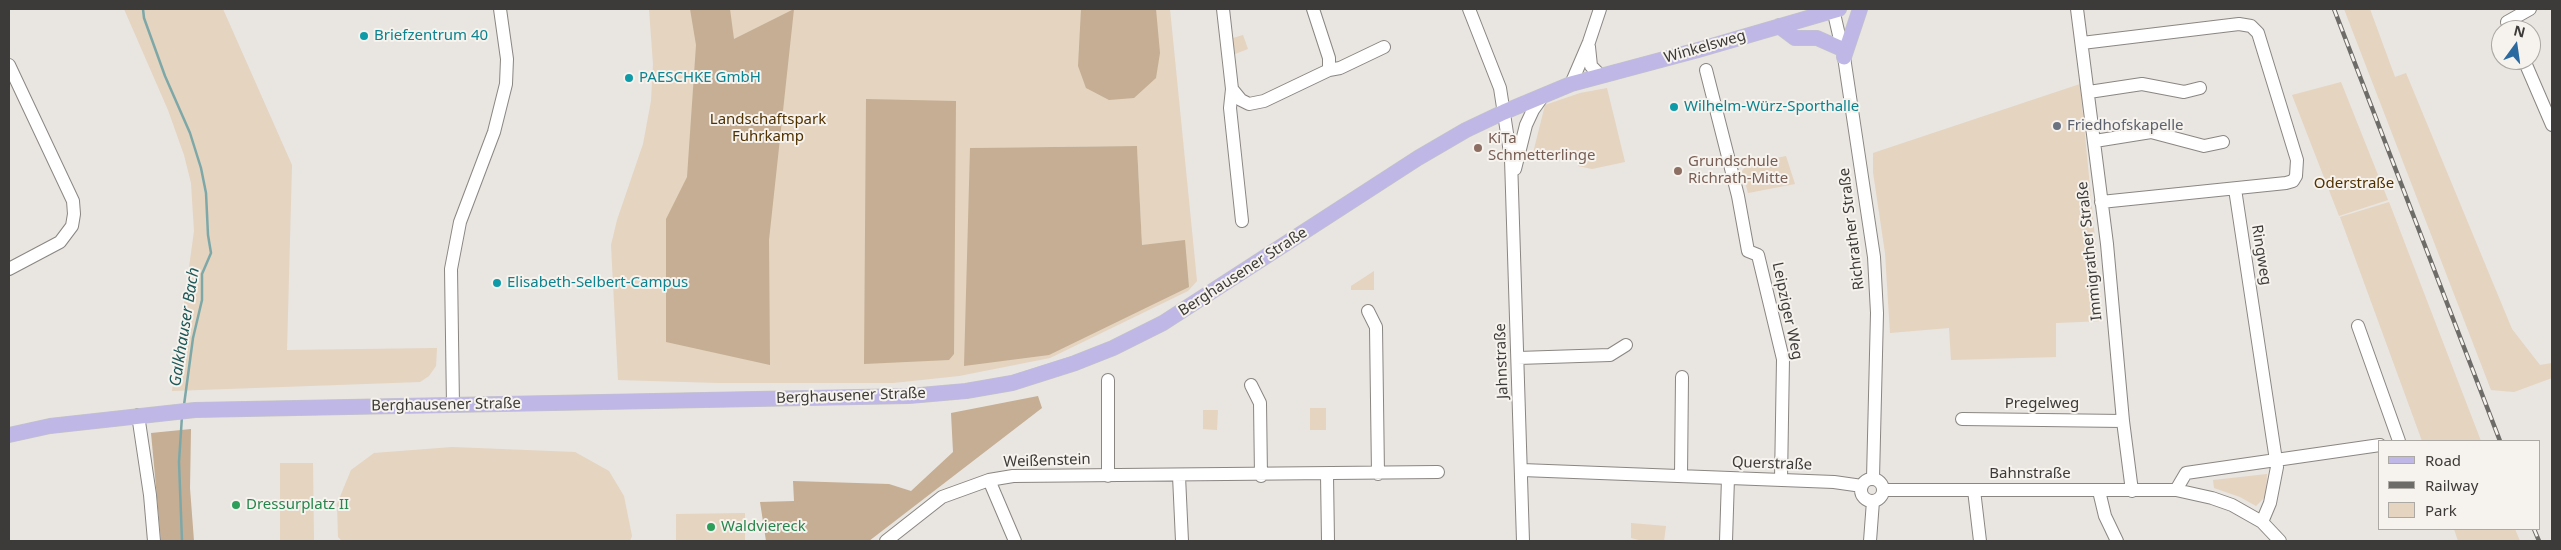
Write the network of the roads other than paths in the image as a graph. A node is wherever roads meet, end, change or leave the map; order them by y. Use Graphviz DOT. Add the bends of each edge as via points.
graph roads {
  1 [pos="500,9"];
  2 [pos="1223,9"];
  3 [pos="1314,9"];
  4 [pos="1469,9"];
  5 [pos="1600,9"];
  6 [pos="1860,9"];
  7 [pos="2077,9"];
  8 [pos="2530,9"];
  9 [pos="1835,10"];
  10 [pos="2511,20"];
  11 [pos="1780,26"];
  12 [pos="1590,42"];
  13 [pos="2082,44"];
  14 [pos="1384,47"];
  15 [pos="1843,53"];
  16 [pos="9,65"];
  17 [pos="1329,70"];
  18 [pos="1706,70"];
  19 [pos="2528,70"];
  20 [pos="1601,76"];
  21 [pos="1571,84"];
  22 [pos="2200,88"];
  23 [pos="1232,89"];
  24 [pos="2089,92"];
  25 [pos="1544,96"];
  26 [pos="1504,112"];
  27 [pos="2552,125"];
  28 [pos="2095,141"];
  29 [pos="2223,142"];
  30 [pos="1512,179"];
  31 [pos="2235,189"];
  32 [pos="2101,202"];
  33 [pos="1242,221"];
  34 [pos="9,269"];
  35 [pos="1368,311"];
  36 [pos="2358,326"];
  37 [pos="1626,344"];
  38 [pos="1518,358"];
  39 [pos="1682,377"];
  40 [pos="1108,380"];
  41 [pos="1251,385"];
  42 [pos="453,404"];
  43 [pos="138,415"];
  44 [pos="1962,419"];
  45 [pos="2123,421"];
  46 [pos="9,435"];
  47 [pos="2399,440"];
  48 [pos="2378,445"];
  49 [pos="2276,458"];
  50 [pos="1522,470"];
  51 [pos="1438,472"];
  52 [pos="1378,474"];
  53 [pos="1327,475"];
  54 [pos="1108,476"];
  55 [pos="1179,476"];
  56 [pos="1261,476"];
  57 [pos="1681,476"];
  58 [pos="1728,478"];
  59 [pos="1873,478"];
  60 [pos="990,480"];
  61 [pos="1781,480"];
  62 [pos="1862,486"];
  63 [pos="1884,490"];
  64 [pos="1974,490"];
  65 [pos="2132,490"];
  66 [pos="2176,490"];
  67 [pos="2098,491"];
  68 [pos="1872,501"];
  69 [pos="2262,522"];
  70 [pos="154,541"];
  71 [pos="886,541"];
  72 [pos="1015,541"];
  73 [pos="1182,541"];
  74 [pos="1328,541"];
  75 [pos="1524,541"];
  76 [pos="1726,541"];
  77 [pos="1870,541"];
  78 [pos="1980,541"];
  79 [pos="2117,541"];
  80 [pos="2280,541"];
  1 -- 42 [label="street" via="508,59 506,84 494,132 460,222 451,269"];
  2 -- 23 [label="street"];
  3 -- 17 [label="street" via="1329,58"];
  4 -- 26 [label="street, Jahnstraße" via="1500,88"];
  5 -- 12 [label="street"];
  6 -- 15 [label="main road"];
  7 -- 13 [label="street, Immigrather Straße"];
  8 -- 10 [label="street"];
  9 -- 11 [label="main road, Winkelsweg"];
  9 -- 15 [label="street, Richrather Straße"];
  11 -- 15 [label="main road" via="1795,38 1817,38"];
  11 -- 20 [label="main road, Winkelsweg"];
  12 -- 20 [label="street" via="1589,60"];
  12 -- 21 [label="street"];
  13 -- 24 [label="street, Immigrather Straße"];
  13 -- 31 [label="street" via="2239,24 2251,26 2258,33 2298,171 2293,181"];
  14 -- 17 [label="street"];
  15 -- 59 [label="street, Richrather Straße" via="1874,257 1877,321"];
  16 -- 34 [label="street" via="73,201 74,214 72,226 60,242"];
  17 -- 23 [label="street" via="1264,101 1249,104"];
  18 -- 61 [label="street, Leipziger Weg" via="1736,186 1748,251 1758,255 1783,359"];
  19 -- 27 [label="street"];
  20 -- 21 [label="main road, Winkelsweg"];
  21 -- 25 [label="main road, Berghausener Straße"];
  22 -- 24 [label="street" via="2184,92 2142,84"];
  23 -- 33 [label="street" via="1230,108"];
  24 -- 28 [label="street, Immigrather Straße"];
  25 -- 26 [label="main road, Berghausener Straße"];
  25 -- 30 [label="street, Jahnstraße" via="1532,110 1526,125"];
  26 -- 30 [label="street, Jahnstraße"];
  26 -- 42 [label="main road, Berghausener Straße" via="1411,163 1163,324 1058,370 1012,383 909,396"];
  28 -- 29 [label="street" via="2151,132 2204,146"];
  28 -- 32 [label="street, Immigrather Straße"];
  30 -- 38 [label="street, Jahnstraße"];
  31 -- 32 [label="street"];
  31 -- 49 [label="street, Ringweg"];
  32 -- 45 [label="street, Immigrather Straße"];
  35 -- 52 [label="street" via="1376,327"];
  36 -- 47 [label="street"];
  37 -- 38 [label="street" via="1610,355"];
  38 -- 50 [label="street, Jahnstraße"];
  39 -- 57 [label="street"];
  40 -- 54 [label="street, Weißenstein"];
  41 -- 56 [label="street" via="1260,403"];
  42 -- 43 [label="main road, Berghausener Straße" via="195,410"];
  43 -- 46 [label="main road, Berghausener Straße" via="50,426"];
  43 -- 70 [label="street"];
  44 -- 45 [label="street, Pregelweg"];
  45 -- 65 [label="street, Immigrather Straße"];
  48 -- 49 [label="street"];
  49 -- 66 [label="street" via="2186,473"];
  49 -- 69 [label="street, Ringweg" via="2270,503"];
  50 -- 57 [label="street, Querstraße"];
  50 -- 75 [label="street, Jahnstraße"];
  51 -- 52 [label="street, Weißenstein"];
  52 -- 53 [label="street, Weißenstein"];
  53 -- 56 [label="street, Weißenstein"];
  53 -- 74 [label="street"];
  54 -- 55 [label="street, Weißenstein"];
  54 -- 60 [label="street, Weißenstein" via="1013,476"];
  55 -- 56 [label="street, Weißenstein"];
  55 -- 73 [label="street"];
  57 -- 58 [label="street, Querstraße"];
  58 -- 61 [label="street, Querstraße"];
  58 -- 76 [label="street"];
  59 -- 62 [label="street"];
  59 -- 63 [label="street"];
  60 -- 71 [label="street, Weißenstein" via="942,497"];
  60 -- 72 [label="street"];
  61 -- 62 [label="street, Querstraße"];
  62 -- 68 [label="street" via="1865,498"];
  63 -- 64 [label="street, Bahnstraße"];
  63 -- 68 [label="street" via="1879,498"];
  64 -- 67 [label="street, Bahnstraße"];
  64 -- 78 [label="street"];
  65 -- 66 [label="street, Bahnstraße"];
  65 -- 67 [label="street, Bahnstraße"];
  66 -- 69 [label="street, Bahnstraße" via="2225,502"];
  67 -- 79 [label="street" via="2104,516"];
  68 -- 77 [label="street"];
  69 -- 80 [label="street, Bahnstraße"];
}
